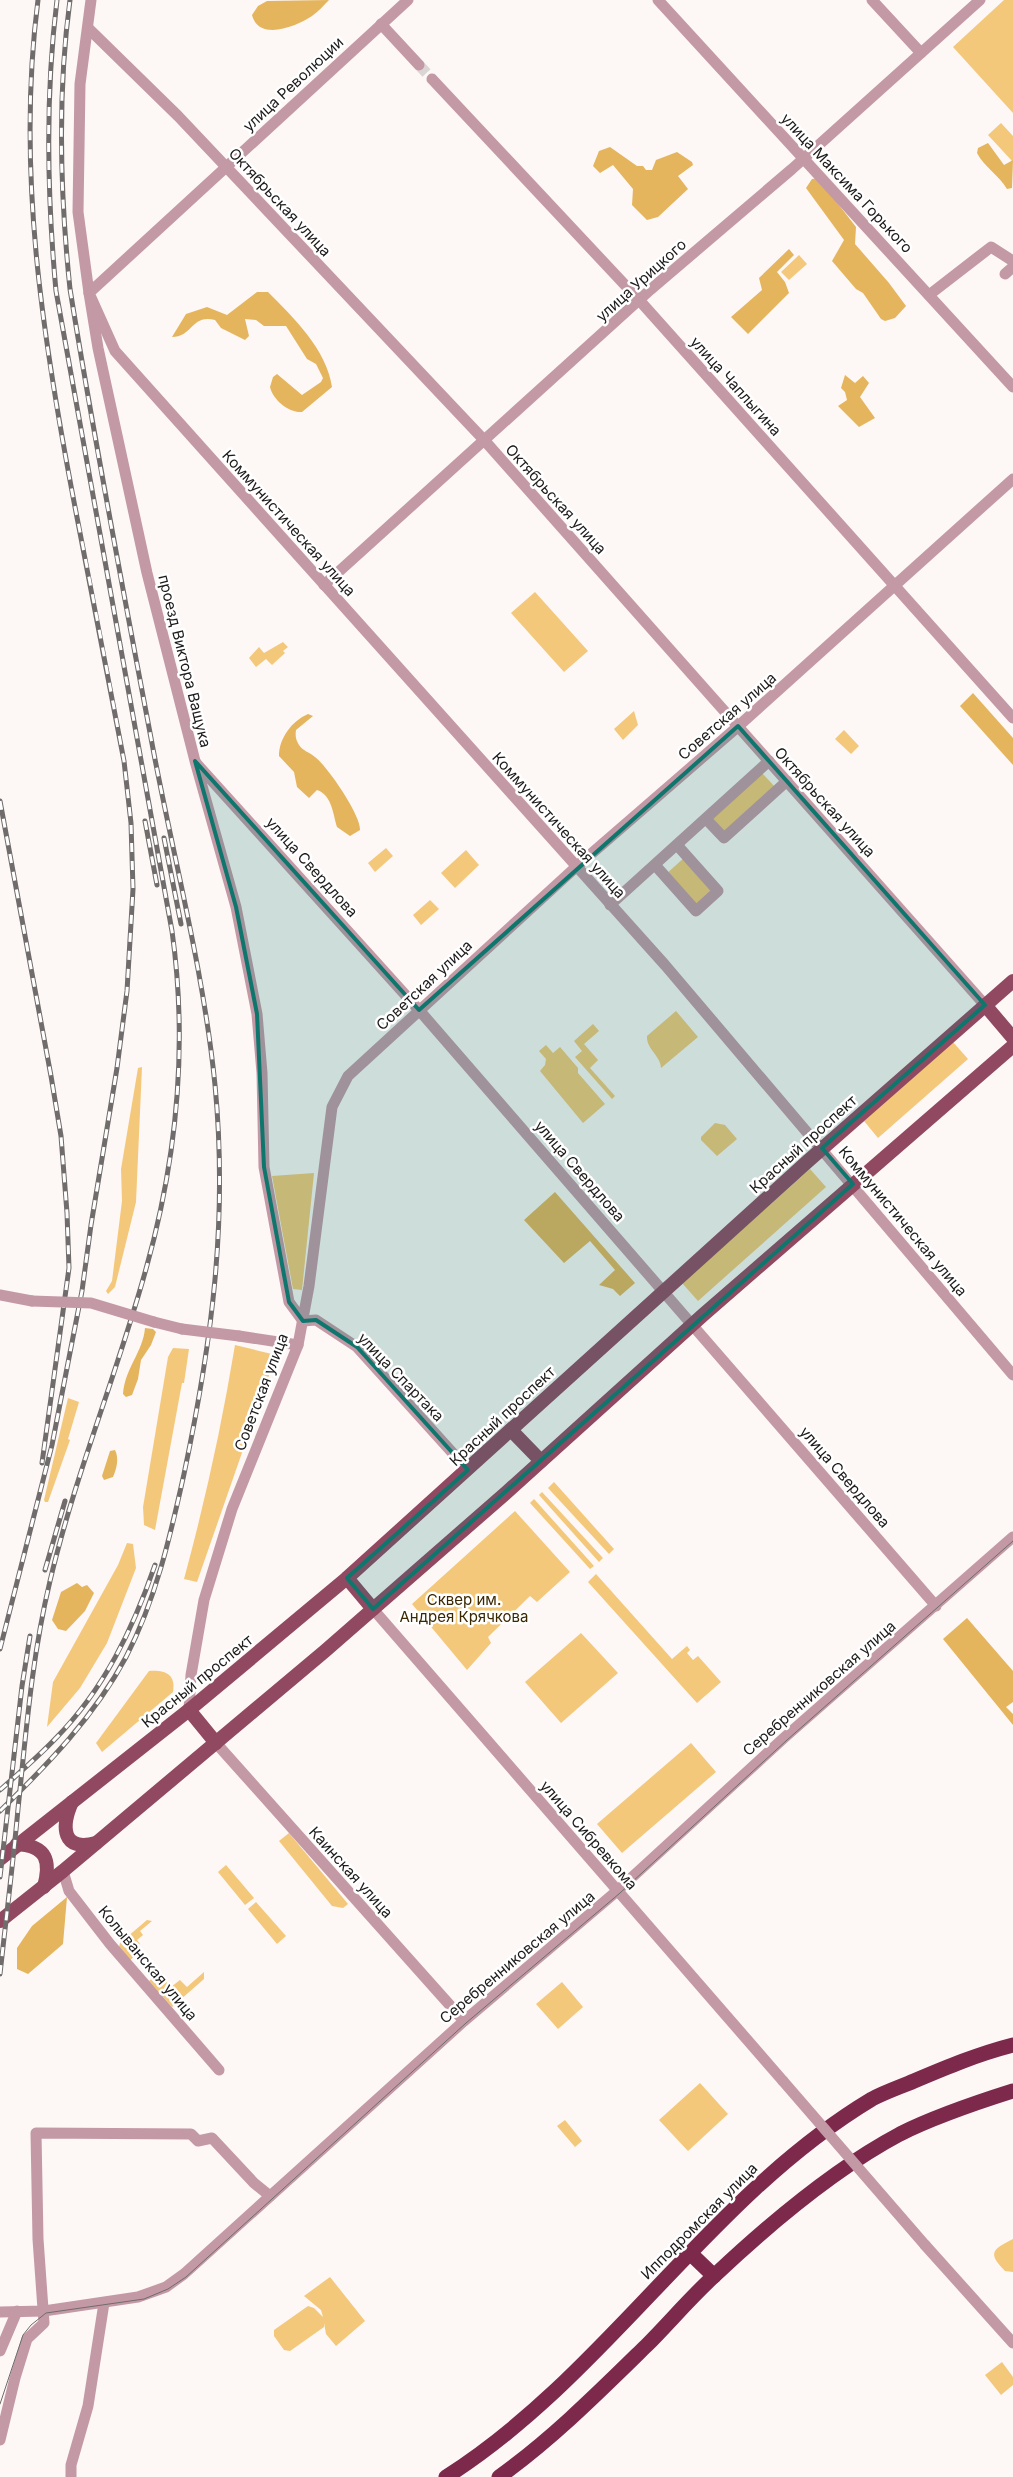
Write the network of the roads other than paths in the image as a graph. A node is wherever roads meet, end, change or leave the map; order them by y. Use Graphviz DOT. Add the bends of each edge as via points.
graph roads {
  1 [pos="91,0"];
  2 [pos="408,0"];
  3 [pos="658,0"];
  4 [pos="872,0"];
  5 [pos="980,0"];
  6 [pos="381,24"];
  7 [pos="88,28"];
  8 [pos="921,53"];
  9 [pos="419,65"];
  10 [pos="432,78"];
  11 [pos="804,158"];
  12 [pos="226,166"];
  13 [pos="1013,261"];
  14 [pos="89,292"];
  15 [pos="929,295"];
  16 [pos="640,301"];
  17 [pos="1013,387"];
  18 [pos="485,441"];
  19 [pos="1013,479"];
  20 [pos="324,585"];
  21 [pos="895,585"];
  22 [pos="1013,718"];
  23 [pos="738,726"];
  24 [pos="195,761"];
  25 [pos="769,761"];
  26 [pos="787,781"];
  27 [pos="706,819"];
  28 [pos="677,845"];
  29 [pos="654,865"];
  30 [pos="576,867"];
  31 [pos="610,905"];
  32 [pos="1013,980"];
  33 [pos="985,1005"];
  34 [pos="419,1010"];
  35 [pos="1013,1038"];
  36 [pos="1013,1046"];
  37 [pos="822,1148"];
  38 [pos="853,1184"];
  39 [pos="666,1292"];
  40 [pos="0,1295"];
  41 [pos="303,1321"];
  42 [pos="693,1324"];
  43 [pos="298,1344"];
  44 [pos="1013,1375"];
  45 [pos="511,1430"];
  46 [pos="540,1461"];
  47 [pos="468,1470"];
  48 [pos="1013,1537"];
  49 [pos="347,1578"];
  50 [pos="936,1606"];
  51 [pos="373,1609"];
  52 [pos="189,1710"];
  53 [pos="216,1743"];
  54 [pos="72,1802"];
  55 [pos="96,1843"];
  56 [pos="17,1844"];
  57 [pos="0,1859"];
  58 [pos="63,1871"];
  59 [pos="44,1887"];
  60 [pos="617,1890"];
  61 [pos="0,1921"];
  62 [pos="464,2021"];
  63 [pos="1013,2045"];
  64 [pos="219,2070"];
  65 [pos="1013,2091"];
  66 [pos="270,2196"];
  67 [pos="690,2253"];
  68 [pos="714,2276"];
  69 [pos="104,2303"];
  70 [pos="44,2311"];
  71 [pos="0,2312"];
  72 [pos="17,2312"];
  73 [pos="1013,2343"];
  74 [pos="0,2351"];
  75 [pos="0,2440"];
  76 [pos="71,2477"];
  77 [pos="446,2477"];
  78 [pos="499,2477"];
  1 -- 7 [label="street, проезд Виктора Ващука"];
  2 -- 6 [label="street, улица Революции"];
  3 -- 11 [label="street, улица Максима Горького"];
  4 -- 8 [label="street"];
  5 -- 8 [label="street, улица Урицкого"];
  6 -- 9 [label="street"];
  6 -- 12 [label="street, улица Революции"];
  7 -- 12 [label="street, Октябрьская улица"];
  7 -- 14 [label="street, проезд Виктора Ващука" via="80,84 78,212"];
  8 -- 11 [label="street, улица Урицкого"];
  10 -- 16 [label="street, улица Чаплыгина"];
  11 -- 15 [label="street, улица Максима Горького"];
  11 -- 16 [label="street, улица Урицкого"];
  12 -- 14 [label="street, улица Революции"];
  12 -- 18 [label="street, Октябрьская улица"];
  13 -- 15 [label="street" via="990,247"];
  14 -- 20 [label="street, Коммунистическая улица" via="115,351"];
  14 -- 24 [label="street, проезд Виктора Ващука" via="98,348 147,573"];
  15 -- 17 [label="street, улица Максима Горького"];
  16 -- 18 [label="street, улица Урицкого"];
  16 -- 21 [label="street, улица Чаплыгина"];
  18 -- 20 [label="street, улица Урицкого"];
  18 -- 23 [label="street, Октябрьская улица"];
  19 -- 21 [label="street, Советская улица"];
  20 -- 30 [label="street, Коммунистическая улица"];
  21 -- 22 [label="street, улица Чаплыгина"];
  21 -- 23 [label="street, Советская улица"];
  23 -- 25 [label="street, Октябрьская улица"];
  23 -- 30 [label="street, Советская улица"];
  24 -- 34 [label="street, улица Свердлова"];
  24 -- 41 [label="street, проезд Виктора Ващука" via="236,907 256,1014 262,1072 264,1167 289,1302"];
  25 -- 26 [label="street, Октябрьская улица"];
  25 -- 27 [label="street"];
  26 -- 27 [label="street" via="724,838"];
  26 -- 33 [label="street, Октябрьская улица"];
  27 -- 28 [label="street"];
  28 -- 29 [label="street"];
  28 -- 29 [label="street" via="718,891 696,911"];
  29 -- 31 [label="street"];
  30 -- 31 [label="street, Коммунистическая улица"];
  30 -- 34 [label="street, Советская улица"];
  31 -- 37 [label="street, Коммунистическая улица"];
  32 -- 33 [label="main road, Красный проспект"];
  33 -- 35 [label="main road"];
  33 -- 37 [label="main road, Красный проспект"];
  34 -- 39 [label="street, улица Свердлова"];
  34 -- 41 [label="street, Советская улица" via="348,1076 332,1107"];
  36 -- 38 [label="main road"];
  37 -- 38 [label="street, Коммунистическая улица"];
  37 -- 39 [label="main road, Красный проспект"];
  38 -- 42 [label="main road"];
  38 -- 44 [label="street, Коммунистическая улица"];
  39 -- 42 [label="street, улица Свердлова"];
  39 -- 45 [label="main road, Красный проспект"];
  40 -- 43 [label="street, bridge" via="32,1301 91,1303 182,1328"];
  41 -- 43 [label="street, Советская улица"];
  41 -- 47 [label="street, улица Спартака" via="316,1320 357,1347"];
  42 -- 46 [label="main road"];
  42 -- 50 [label="street, улица Свердлова"];
  43 -- 52 [label="street, Советская улица" via="232,1509 204,1600 191,1675"];
  45 -- 46 [label="main road"];
  45 -- 47 [label="main road, Красный проспект"];
  46 -- 51 [label="main road"];
  47 -- 49 [label="main road, Красный проспект"];
  48 -- 50 [label="street, Серебренниковская улица"];
  49 -- 51 [label="main road"];
  49 -- 52 [label="main road, Красный проспект"];
  50 -- 60 [label="street, Серебренниковская улица" via="785,1737"];
  51 -- 53 [label="main road"];
  51 -- 60 [label="street, улица Сибревкома"];
  52 -- 53 [label="main road"];
  52 -- 54 [label="main road, Красный проспект"];
  53 -- 55 [label="main road"];
  53 -- 62 [label="street, Каинская улица"];
  54 -- 55 [label="main road" via="64,1830 79,1845"];
  54 -- 56 [label="main road, Красный проспект"];
  55 -- 58 [label="main road"];
  56 -- 57 [label="main road, Красный проспект"];
  56 -- 59 [label="main road" via="30,1845 41,1851 47,1860"];
  58 -- 59 [label="main road"];
  58 -- 64 [label="street, Колыванская улица" via="69,1891 110,1944"];
  59 -- 61 [label="main road"];
  60 -- 62 [label="street, Серебренниковская улица"];
  60 -- 73 [label="street, улица Сибревкома, bridge"];
  62 -- 66 [label="street, Серебренниковская улица"];
  63 -- 67 [label="highway, Ипподромская улица" via="977,2054 874,2098 852,2112 758,2185"];
  65 -- 68 [label="highway" via="929,2121 876,2148 796,2206"];
  66 -- 69 [label="street, Серебренниковская улица" via="166,2287 145,2296"];
  66 -- 70 [label="street" via="212,2138 198,2140 191,2134 36,2133 38,2239"];
  67 -- 68 [label="highway"];
  67 -- 77 [label="highway, Ипподромская улица" via="527,2419"];
  68 -- 78 [label="highway" via="590,2401 545,2442"];
  69 -- 70 [label="street, Серебренниковская улица"];
  69 -- 76 [label="street" via="88,2406"];
  70 -- 72 [label="street, Серебренниковская улица"];
  70 -- 75 [label="street" via="44,2323 27,2339"];
  71 -- 72 [label="street, Серебренниковская улица"];
  72 -- 74 [label="street"];
}
